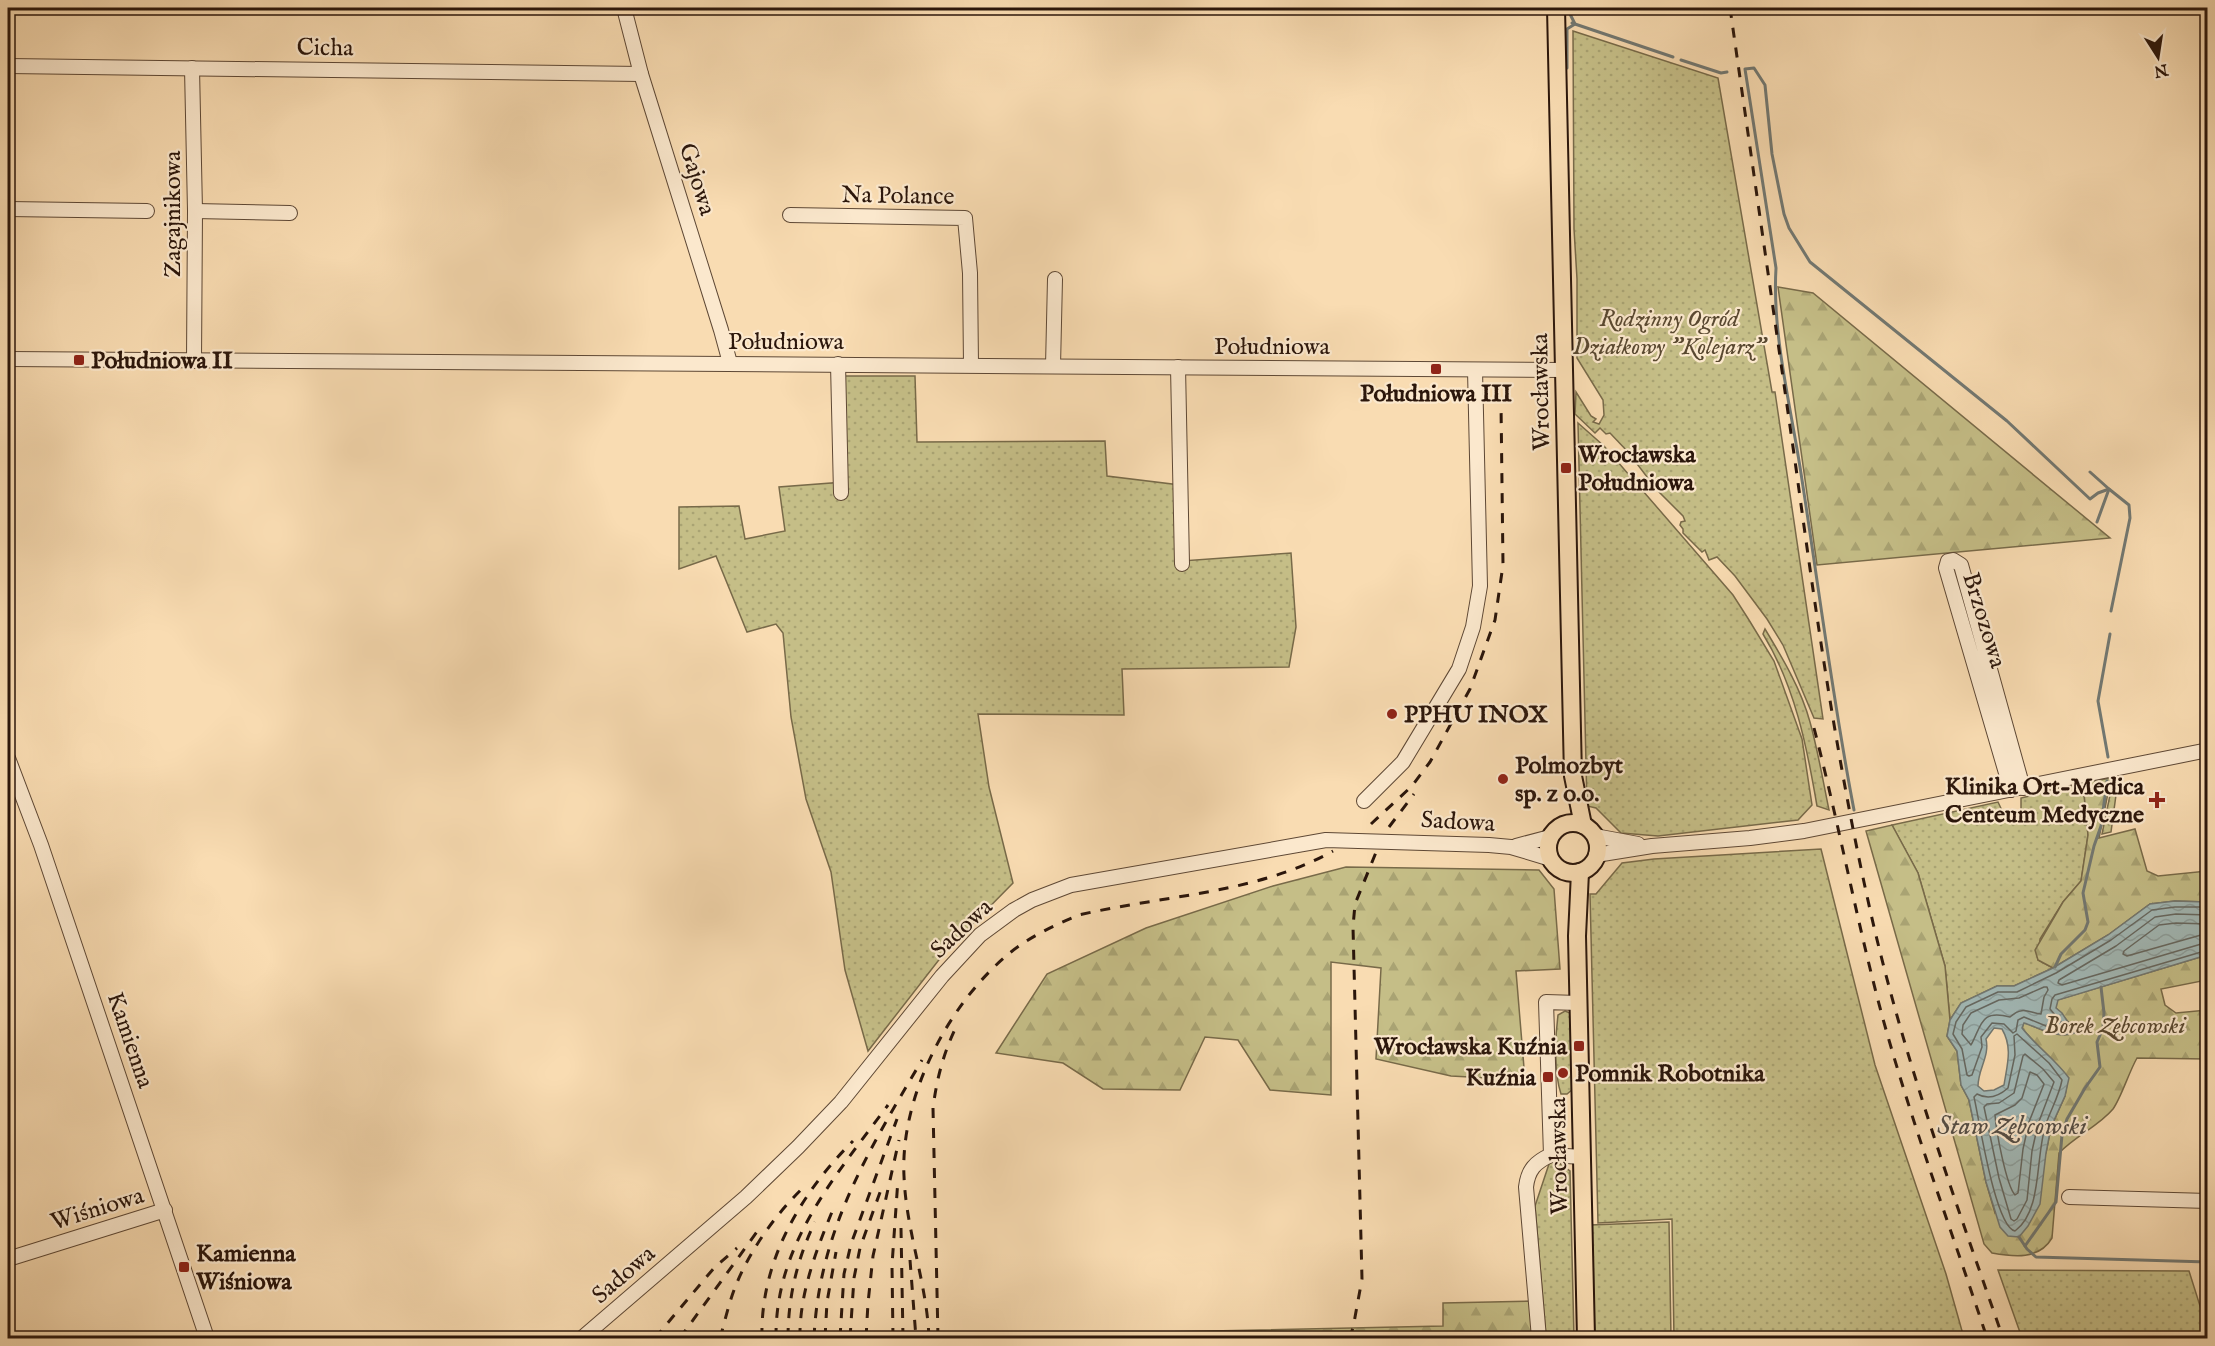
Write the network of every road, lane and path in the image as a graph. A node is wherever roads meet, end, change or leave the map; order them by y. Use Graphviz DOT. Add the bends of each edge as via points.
graph roads {
  1 [pos="624,8"];
  2 [pos="1556,8"];
  3 [pos="8,66"];
  4 [pos="192,68"];
  5 [pos="641,74"];
  6 [pos="8,209"];
  7 [pos="147,211"];
  8 [pos="195,211"];
  9 [pos="290,213"];
  10 [pos="790,215"];
  11 [pos="1055,279"];
  12 [pos="8,359"];
  13 [pos="194,361"];
  14 [pos="730,363"];
  15 [pos="838,364"];
  16 [pos="971,365"];
  17 [pos="1053,366"];
  18 [pos="1178,367"];
  19 [pos="1481,370"];
  20 [pos="1561,370"];
  21 [pos="841,493"];
  22 [pos="1182,564"];
  23 [pos="2208,750"];
  24 [pos="8,758"];
  25 [pos="11,774"];
  26 [pos="1573,776"];
  27 [pos="2017,789"];
  28 [pos="1364,801"];
  29 [pos="1564,825"];
  30 [pos="1589,831"];
  31 [pos="1550,837"];
  32 [pos="1652,846"];
  33 [pos="1511,847"];
  34 [pos="1596,855"];
  35 [pos="1551,859"];
  36 [pos="1573,872"];
  37 [pos="1578,1004"];
  38 [pos="1551,1155"];
  39 [pos="1582,1156"];
  40 [pos="2069,1197"];
  41 [pos="2208,1201"];
  42 [pos="165,1210"];
  43 [pos="8,1259"];
  44 [pos="207,1338"];
  45 [pos="582,1338"];
  46 [pos="1539,1338"];
  47 [pos="1586,1338"];
  1 -- 5 [label="street, Gajowa"];
  2 -- 20 [label="main road, Wrocławska"];
  3 -- 4 [label="street, Cicha"];
  4 -- 5 [label="street, Cicha"];
  4 -- 8 [label="street, Zagajnikowa"];
  5 -- 14 [label="street, Gajowa"];
  6 -- 7 [label="street"];
  8 -- 9 [label="street"];
  8 -- 13 [label="street, Zagajnikowa"];
  10 -- 16 [label="street, Na Polance" via="965,218"];
  11 -- 17 [label="street"];
  12 -- 13 [label="street, Południowa"];
  13 -- 14 [label="street, Południowa"];
  14 -- 15 [label="street, Południowa"];
  15 -- 16 [label="street, Południowa"];
  15 -- 21 [label="street"];
  16 -- 17 [label="street, Południowa"];
  17 -- 18 [label="street, Południowa"];
  18 -- 19 [label="street, Południowa"];
  18 -- 22 [label="street"];
  19 -- 20 [label="street, Południowa"];
  19 -- 28 [label="street" via="1480,586 1473,627 1460,669 1403,762"];
  20 -- 26 [label="main road, Wrocławska"];
  23 -- 27 [label="street"];
  24 -- 25 [label="street, Kamienna"];
  25 -- 42 [label="street, Kamienna" via="45,856"];
  26 -- 29 [label="main road, Wrocławska"];
  26 -- 30 [label="main road, Wrocławska"];
  27 -- 27 [label="street, Brzozowa" via="1961,565 1948,561 1946,568"];
  27 -- 32 [label="street" via="1792,833"];
  29 -- 30 [label="main road" via="1571,823"];
  29 -- 31 [label="main road"];
  30 -- 32 [label="street"];
  30 -- 34 [label="main road" via="1597,842"];
  31 -- 33 [label="street, Sadowa"];
  31 -- 35 [label="main road"];
  32 -- 34 [label="street"];
  33 -- 35 [label="street, Sadowa"];
  33 -- 45 [label="street, Sadowa" via="1326,840 1071,885 1014,910 980,935 942,976 842,1101 798,1147 719,1221"];
  34 -- 36 [label="main road" via="1587,868"];
  35 -- 36 [label="main road"];
  36 -- 37 [label="main road, Wrocławska"];
  37 -- 38 [label="street" via="1546,1002"];
  37 -- 39 [label="main road, Wrocławska"];
  38 -- 39 [label="street"];
  38 -- 46 [label="street" via="1532,1166 1526,1187"];
  39 -- 47 [label="main road, Wrocławska"];
  40 -- 41 [label="street"];
  42 -- 43 [label="street, Wiśniowa"];
  42 -- 44 [label="street, Kamienna"];
}
